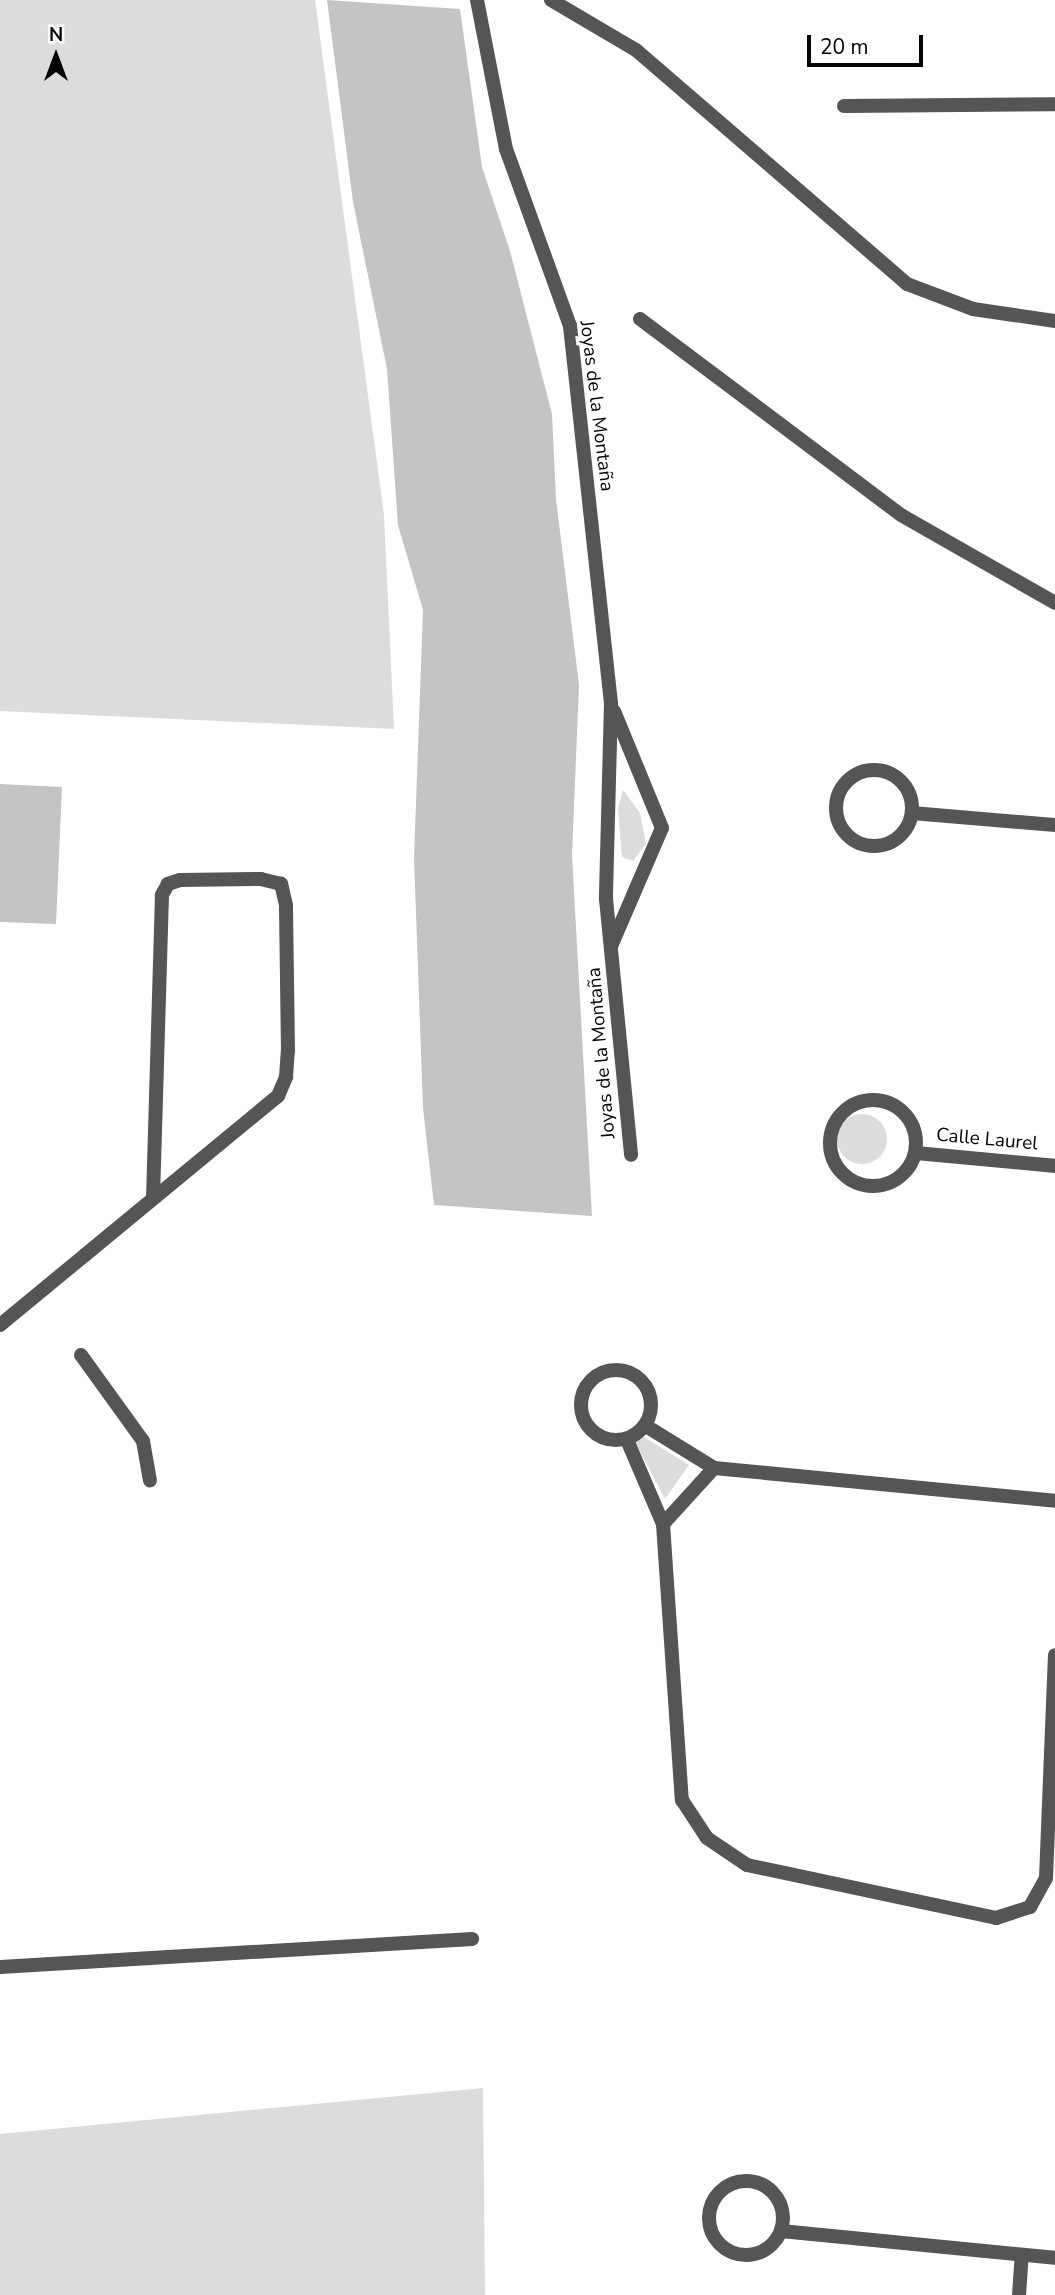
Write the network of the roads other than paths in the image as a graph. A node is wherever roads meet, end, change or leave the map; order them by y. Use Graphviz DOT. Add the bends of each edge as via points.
graph roads {
  1 [pos="477,0"];
  2 [pos="551,0"];
  3 [pos="1055,104"];
  4 [pos="844,106"];
  5 [pos="640,319"];
  6 [pos="1055,321"];
  7 [pos="1055,603"];
  8 [pos="611,703"];
  9 [pos="912,813"];
  10 [pos="1055,825"];
  11 [pos="611,946"];
  12 [pos="916,1153"];
  13 [pos="631,1155"];
  14 [pos="1055,1166"];
  15 [pos="153,1198"];
  16 [pos="0,1325"];
  17 [pos="81,1355"];
  18 [pos="646,1426"];
  19 [pos="627,1440"];
  20 [pos="714,1468"];
  21 [pos="150,1480"];
  22 [pos="1055,1501"];
  23 [pos="663,1524"];
  24 [pos="1055,1655"];
  25 [pos="472,1939"];
  26 [pos="0,1967"];
  27 [pos="781,2231"];
  28 [pos="1022,2256"];
  29 [pos="1055,2258"];
  30 [pos="1019,2295"];
  1 -- 8 [label="street, Joyas de la Montaña" via="506,149 570,326"];
  2 -- 6 [label="street" via="636,50 907,284 973,309"];
  3 -- 4 [label="street"];
  5 -- 7 [label="street" via="901,515"];
  8 -- 11 [label="street, Joyas de la Montaña" via="606,899"];
  8 -- 11 [label="street, Joyas de la Montaña" via="662,828"];
  9 -- 9 [label="street" via="910,793 898,778 879,770 859,772 843,784 835,803 838,822 850,838 868,847 896,838"];
  9 -- 10 [label="street"];
  11 -- 13 [label="street, Joyas de la Montaña"];
  12 -- 12 [label="street" via="904,1175 882,1186 858,1184 838,1170 829,1146 835,1123 852,1105 876,1100 899,1108 914,1128"];
  12 -- 14 [label="street, Calle Laurel"];
  15 -- 15 [label="street" via="278,1096 286,1077 286,905 281,884 261,879 180,880 168,884 162,895"];
  15 -- 16 [label="street"];
  17 -- 21 [label="street" via="143,1441"];
  18 -- 19 [label="street"];
  18 -- 19 [label="street" via="653,1405 645,1384 627,1371 605,1371 587,1384 580,1405 587,1426 604,1440"];
  18 -- 20 [label="street"];
  19 -- 23 [label="street"];
  20 -- 22 [label="street"];
  20 -- 23 [label="street"];
  23 -- 24 [label="street" via="682,1800 707,1838 747,1865 996,1917 1030,1907 1046,1878"];
  25 -- 26 [label="street"];
  27 -- 27 [label="street" via="775,2242 754,2254 729,2251 712,2234 710,2209 722,2189 745,2180 757,2182 777,2196 784,2219"];
  27 -- 28 [label="street"];
  28 -- 29 [label="street"];
  28 -- 30 [label="street"];
}
